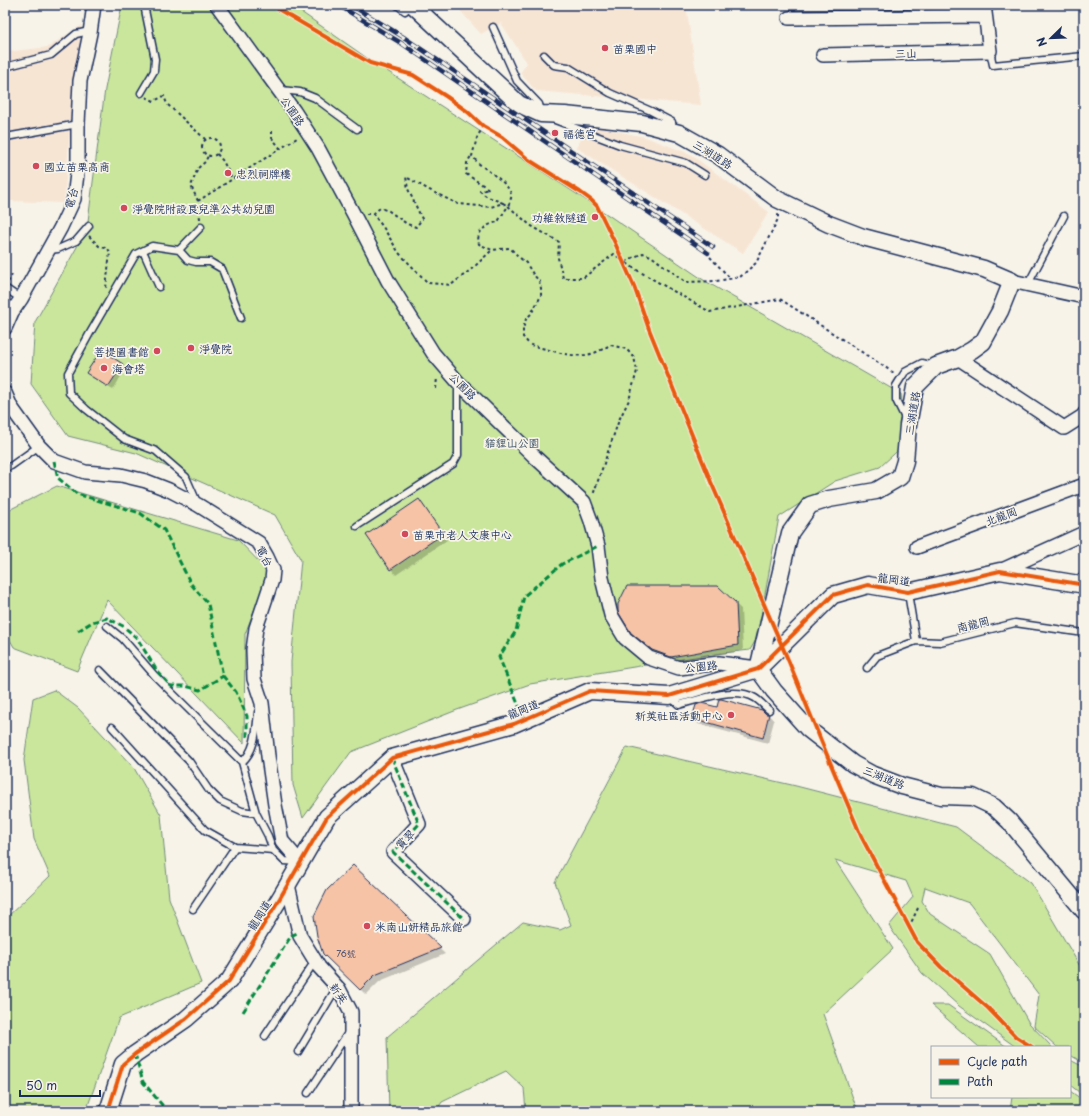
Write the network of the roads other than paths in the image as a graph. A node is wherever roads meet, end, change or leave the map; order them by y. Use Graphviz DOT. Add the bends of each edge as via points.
graph roads {
  1 [pos="94,5"];
  2 [pos="144,5"];
  3 [pos="217,5"];
  4 [pos="397,5"];
  5 [pos="412,5"];
  6 [pos="1002,5"];
  7 [pos="984,9"];
  8 [pos="789,18"];
  9 [pos="492,27"];
  10 [pos="90,34"];
  11 [pos="990,51"];
  12 [pos="544,55"];
  13 [pos="822,55"];
  14 [pos="1084,56"];
  15 [pos="5,67"];
  16 [pos="279,90"];
  17 [pos="141,93"];
  18 [pos="541,114"];
  19 [pos="78,124"];
  20 [pos="357,130"];
  21 [pos="672,131"];
  22 [pos="5,132"];
  23 [pos="705,175"];
  24 [pos="1064,216"];
  25 [pos="90,226"];
  26 [pos="201,227"];
  27 [pos="48,250"];
  28 [pos="179,250"];
  29 [pos="143,251"];
  30 [pos="1012,281"];
  31 [pos="1028,284"];
  32 [pos="159,287"];
  33 [pos="5,288"];
  34 [pos="1084,297"];
  35 [pos="21,299"];
  36 [pos="241,318"];
  37 [pos="5,328"];
  38 [pos="958,358"];
  39 [pos="936,366"];
  40 [pos="458,382"];
  41 [pos="5,393"];
  42 [pos="8,408"];
  43 [pos="1084,414"];
  44 [pos="908,425"];
  45 [pos="39,446"];
  46 [pos="5,468"];
  47 [pos="1084,485"];
  48 [pos="198,505"];
  49 [pos="357,526"];
  50 [pos="1084,533"];
  51 [pos="918,547"];
  52 [pos="1000,571"];
  53 [pos="1084,582"];
  54 [pos="908,592"];
  55 [pos="107,626"];
  56 [pos="1084,633"];
  57 [pos="916,641"];
  58 [pos="867,668"];
  59 [pos="758,669"];
  60 [pos="100,670"];
  61 [pos="669,696"];
  62 [pos="262,703"];
  63 [pos="769,710"];
  64 [pos="112,727"];
  65 [pos="392,758"];
  66 [pos="242,762"];
  67 [pos="256,813"];
  68 [pos="235,847"];
  69 [pos="273,850"];
  70 [pos="301,863"];
  71 [pos="288,885"];
  72 [pos="193,910"];
  73 [pos="1084,911"];
  74 [pos="464,919"];
  75 [pos="315,960"];
  76 [pos="337,987"];
  77 [pos="351,1028"];
  78 [pos="265,1036"];
  79 [pos="298,1052"];
  80 [pos="308,1093"];
  81 [pos="108,1111"];
  82 [pos="351,1111"];
  1 -- 10 [label="street, 電台"];
  2 -- 17 [label="lane" via="155,59 154,71"];
  3 -- 16 [label="street, 公園路"];
  4 -- 5 [label="lane" via="405,11"];
  5 -- 18 [label="street, 三湖道路" via="519,104"];
  6 -- 7 [label="lane"];
  7 -- 8 [label="street"];
  7 -- 11 [label="street"];
  9 -- 18 [label="lane" via="517,81 539,104"];
  10 -- 15 [label="lane" via="76,34 51,55"];
  10 -- 19 [label="street, 電台" via="80,81"];
  11 -- 13 [label="street, 三山"];
  11 -- 14 [label="lane" via="993,65"];
  12 -- 21 [label="lane" via="554,65 568,67 610,93 672,122"];
  16 -- 20 [label="lane" via="300,92 315,98"];
  16 -- 40 [label="street, 公園路" via="318,148 388,281 434,353"];
  18 -- 21 [label="street, 三湖道路" via="642,123"];
  18 -- 23 [label="lane" via="620,145 686,163"];
  19 -- 22 [label="lane" via="6,137"];
  19 -- 27 [label="street, 電台" via="78,165 74,199"];
  21 -- 30 [label="street, 三湖道路" via="718,156 777,199 829,224 863,237 984,269"];
  24 -- 31 [label="lane"];
  25 -- 27 [label="lane" via="76,241 58,249"];
  26 -- 28 [label="lane"];
  27 -- 35 [label="street, 電台"];
  28 -- 29 [label="lane" via="152,246"];
  28 -- 36 [label="lane" via="188,260 210,262 222,270"];
  29 -- 32 [label="lane"];
  29 -- 48 [label="lane" via="136,254 68,373 69,393 124,438 162,456 186,477"];
  30 -- 31 [label="street"];
  30 -- 38 [label="street, 三湖道路" via="1000,311 983,342"];
  31 -- 34 [label="street"];
  33 -- 35 [label="lane"];
  35 -- 37 [label="street, 電台"];
  38 -- 39 [label="street, 三湖道路"];
  38 -- 43 [label="street" via="1064,428"];
  39 -- 44 [label="street, 三湖道路" via="915,387"];
  39 -- 44 [label="lane" via="922,363 905,372 896,386 896,400"];
  40 -- 49 [label="lane" via="458,455 452,464"];
  40 -- 59 [label="street, 公園路" via="584,502 598,546 602,578 611,614 625,638 649,658 679,668 719,663"];
  41 -- 42 [label="street, 電台"];
  42 -- 45 [label="street, 電台"];
  44 -- 59 [label="street, 三湖道路" via="905,461 900,477 876,492 829,499 810,505 790,533"];
  45 -- 46 [label="lane"];
  45 -- 48 [label="street, 電台" via="54,461 85,472 121,475 146,481"];
  47 -- 51 [label="street, 北龍岡"];
  48 -- 62 [label="street, 電台" via="259,543 273,570 256,628 253,650 254,679"];
  50 -- 52 [label="street"];
  52 -- 53 [label="street, 龍岡道" via="1079,584"];
  52 -- 54 [label="street, 龍岡道"];
  54 -- 57 [label="lane"];
  54 -- 59 [label="street, 龍岡道" via="868,584 833,595"];
  55 -- 66 [label="lane" via="123,639 155,676"];
  56 -- 57 [label="lane, 南龍岡" via="1015,623 940,642"];
  57 -- 58 [label="lane" via="877,656"];
  59 -- 61 [label="street, 龍岡道"];
  59 -- 73 [label="street, 三湖道路" via="808,729 853,764 902,786 941,796 972,797 994,807 1009,821"];
  60 -- 67 [label="lane" via="189,761 208,790 220,802 242,811"];
  61 -- 63 [label="lane" via="679,705 713,696 739,693 755,698"];
  61 -- 65 [label="street, 龍岡道" via="590,691 514,724"];
  62 -- 66 [label="lane" via="258,708 254,742 247,758"];
  62 -- 70 [label="street, 電台" via="282,841"];
  64 -- 68 [label="lane" via="205,830"];
  65 -- 70 [label="street, 龍岡道" via="327,817"];
  65 -- 74 [label="street, 賞翠" via="419,824 393,852"];
  66 -- 67 [label="lane"];
  67 -- 69 [label="lane"];
  68 -- 69 [label="lane"];
  68 -- 72 [label="lane"];
  69 -- 70 [label="lane" via="284,861"];
  70 -- 71 [label="street, 龍岡道"];
  71 -- 75 [label="street, 新英" via="300,936"];
  71 -- 81 [label="street, 龍岡道" via="229,981 186,1019 123,1064"];
  75 -- 76 [label="street, 新英"];
  75 -- 78 [label="lane"];
  76 -- 77 [label="street, 新英" via="351,1012"];
  76 -- 79 [label="lane"];
  77 -- 80 [label="lane"];
  77 -- 82 [label="street, 新英"];
}
